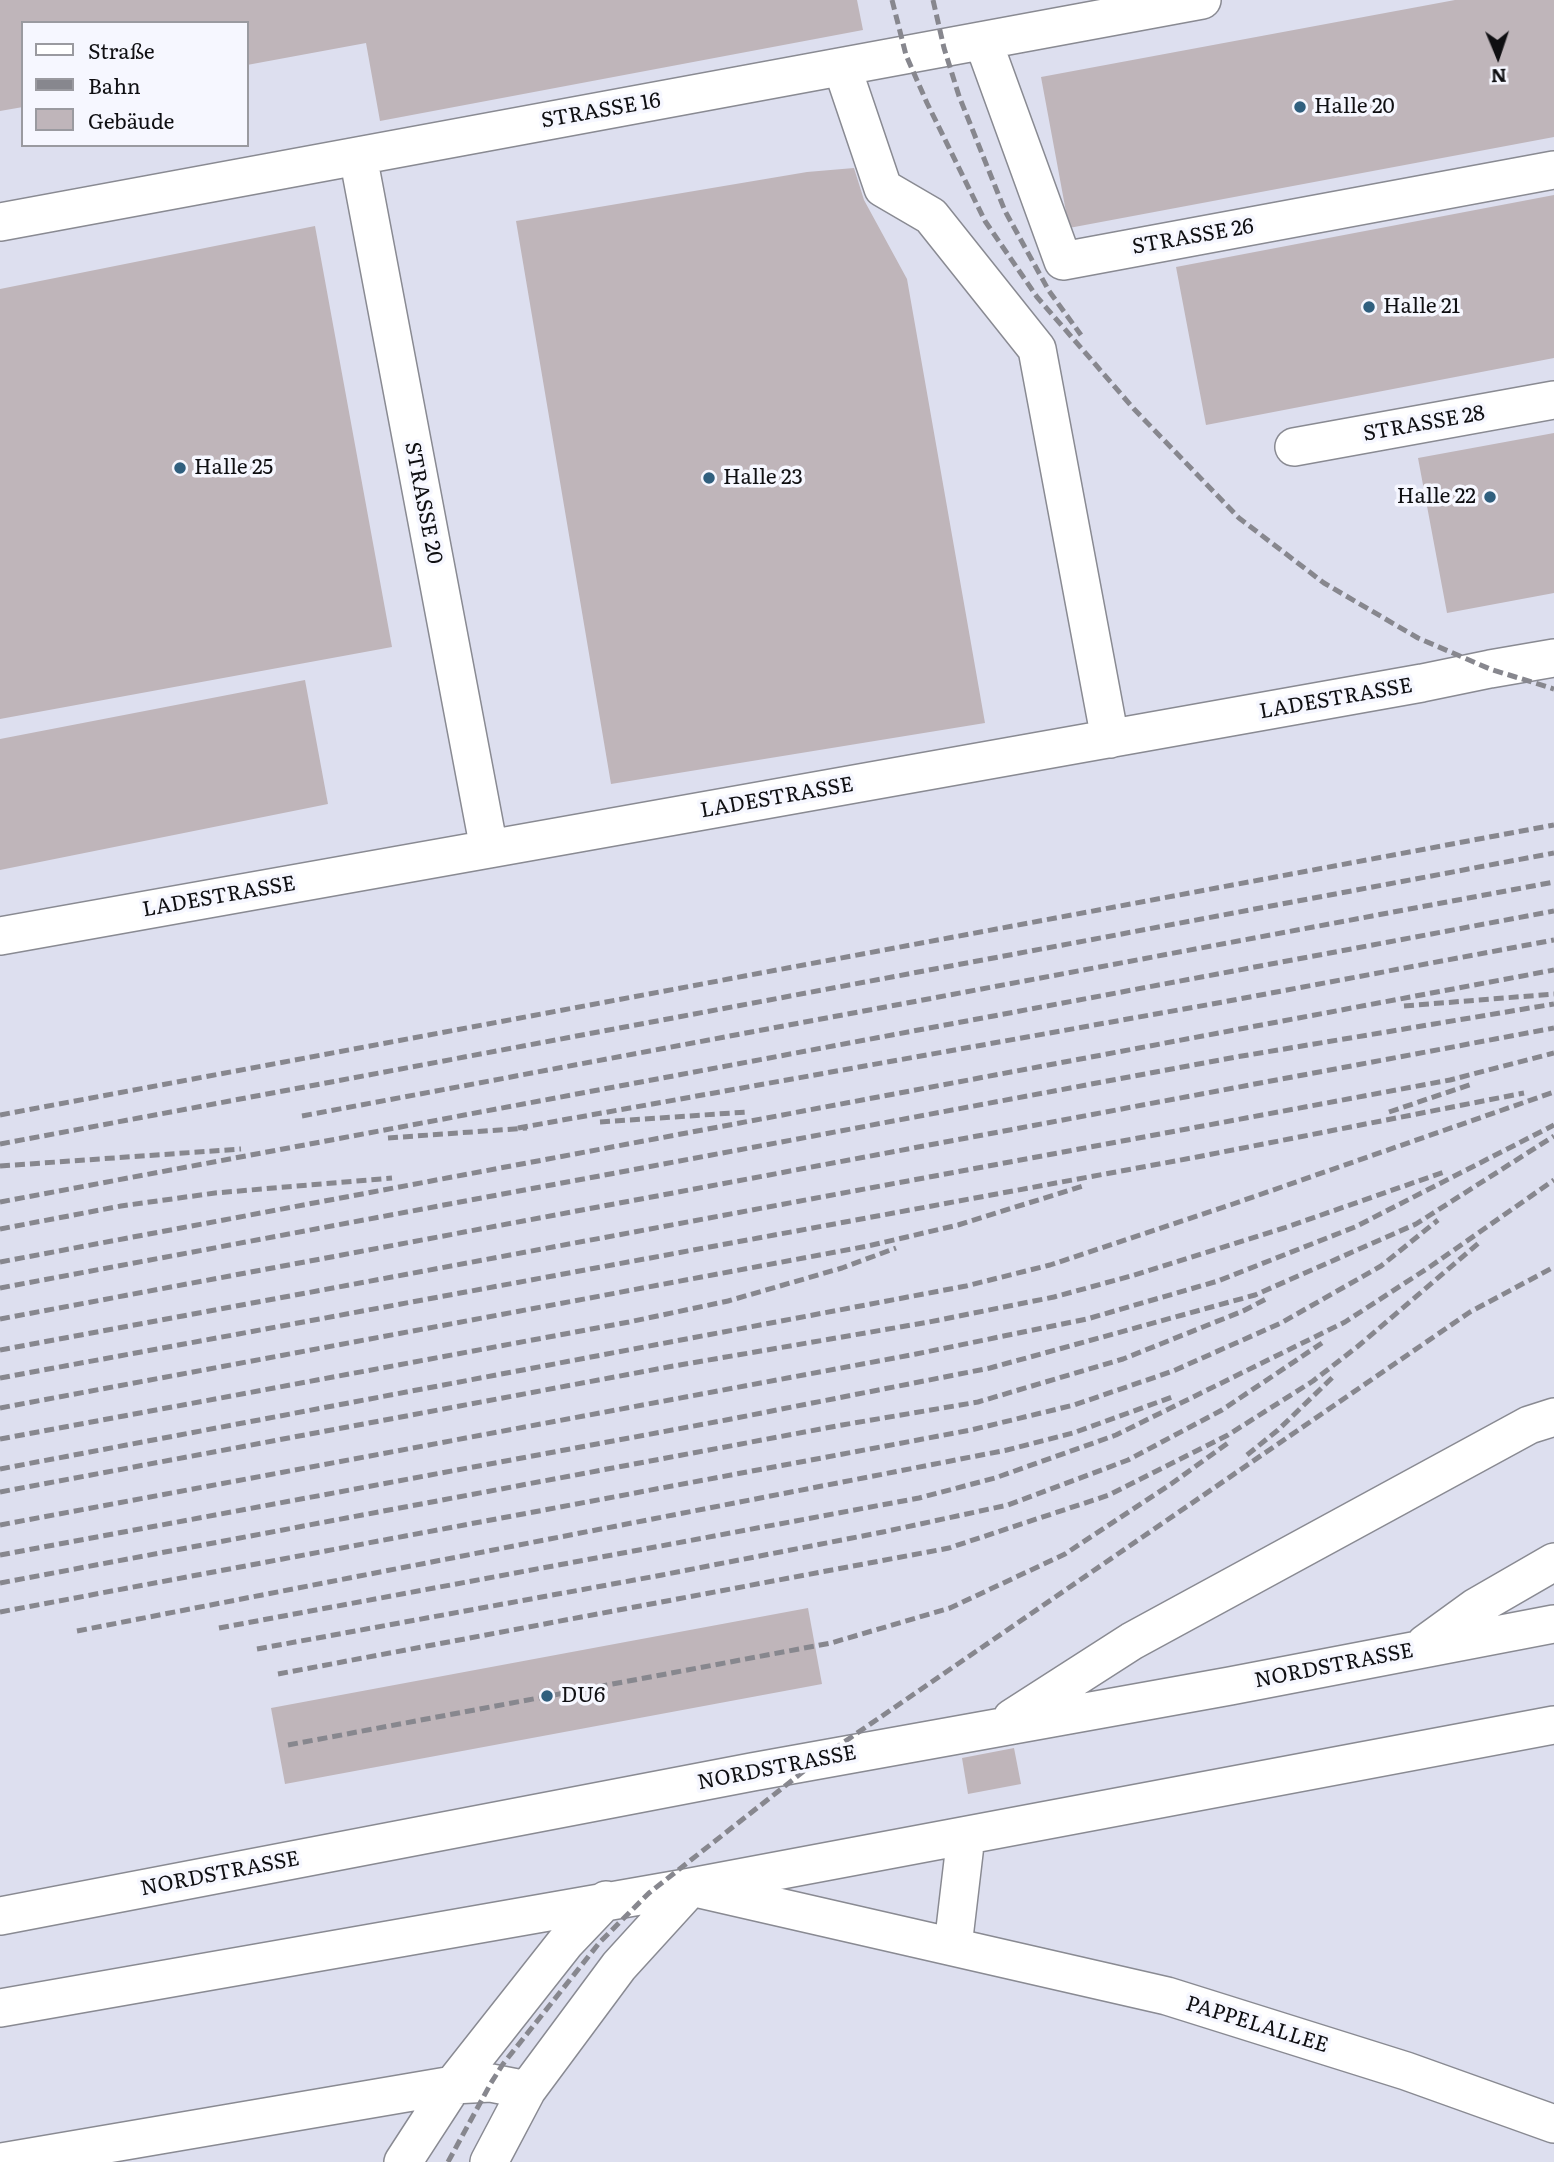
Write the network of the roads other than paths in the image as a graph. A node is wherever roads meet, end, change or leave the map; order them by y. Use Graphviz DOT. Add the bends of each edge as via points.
graph roads {
  1 [pos="1202,0"];
  2 [pos="983,41"];
  3 [pos="842,67"];
  4 [pos="358,156"];
  5 [pos="1554,170"];
  6 [pos="0,222"];
  7 [pos="1554,400"];
  8 [pos="1294,447"];
  9 [pos="1554,657"];
  10 [pos="1110,739"];
  11 [pos="489,849"];
  12 [pos="0,936"];
  13 [pos="1554,1417"];
  14 [pos="1554,1562"];
  15 [pos="1554,1624"];
  16 [pos="1418,1650"];
  17 [pos="1554,1725"];
  18 [pos="996,1728"];
  19 [pos="1554,1750"];
  20 [pos="1349,1764"];
  21 [pos="966,1836"];
  22 [pos="691,1887"];
  23 [pos="606,1900"];
  24 [pos="0,1916"];
  25 [pos="953,1946"];
  26 [pos="2,1997"];
  27 [pos="453,2085"];
  28 [pos="527,2090"];
  29 [pos="1554,2124"];
  30 [pos="2,2162"];
  31 [pos="403,2162"];
  32 [pos="489,2162"];
  1 -- 2 [label="street, STRASSE 16"];
  2 -- 3 [label="street, STRASSE 16"];
  2 -- 5 [label="street, STRASSE 26" via="1063,261"];
  3 -- 4 [label="street, STRASSE 16"];
  3 -- 10 [label="street" via="883,188 931,216 1037,349"];
  4 -- 6 [label="street, STRASSE 16"];
  4 -- 11 [label="street, STRASSE 20"];
  7 -- 8 [label="street, STRASSE 28"];
  9 -- 10 [label="street, LADESTRASSE"];
  10 -- 11 [label="street, LADESTRASSE"];
  11 -- 12 [label="street, LADESTRASSE"];
  13 -- 18 [label="street" via="1529,1425 1132,1641"];
  14 -- 16 [label="street" via="1476,1607"];
  15 -- 16 [label="street, NORDSTRASSE"];
  16 -- 18 [label="street, NORDSTRASSE"];
  17 -- 20 [label="street"];
  18 -- 24 [label="street, NORDSTRASSE"];
  19 -- 20 [label="street"];
  20 -- 21 [label="street"];
  21 -- 22 [label="street"];
  21 -- 25 [label="street"];
  22 -- 23 [label="street"];
  22 -- 25 [label="street, PAPPELALLEE"];
  22 -- 28 [label="street" via="619,1966"];
  23 -- 26 [label="street"];
  23 -- 27 [label="street" via="565,1942"];
  25 -- 29 [label="street, PAPPELALLEE" via="1167,1996 1406,2071"];
  27 -- 28 [label="street" via="491,2083"];
  27 -- 30 [label="street"];
  27 -- 31 [label="street"];
  28 -- 32 [label="street"];
}
